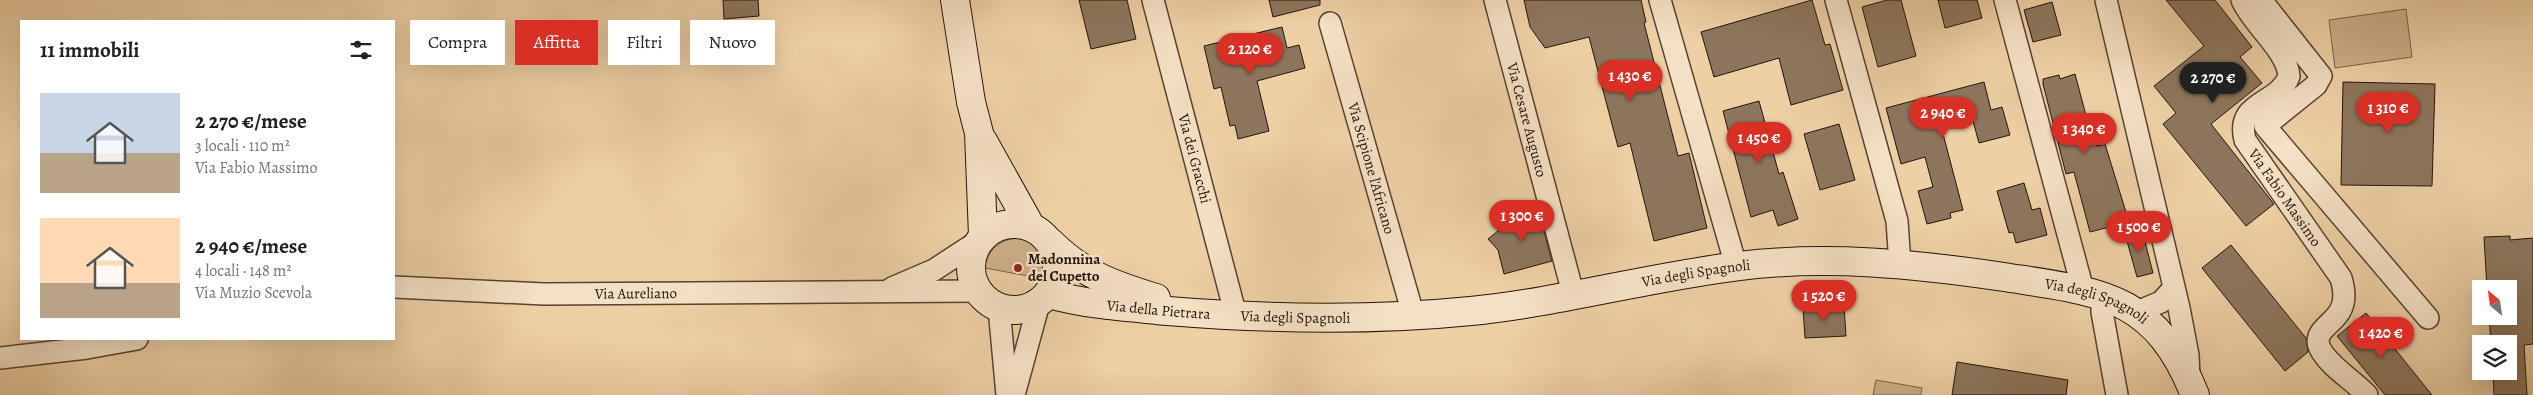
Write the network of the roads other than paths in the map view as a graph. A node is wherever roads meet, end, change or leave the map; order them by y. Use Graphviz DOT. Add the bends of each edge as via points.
graph roads {
  1 [pos="955,0"];
  2 [pos="1153,0"];
  3 [pos="1495,0"];
  4 [pos="1660,0"];
  5 [pos="1836,0"];
  6 [pos="2005,0"];
  7 [pos="2106,0"];
  8 [pos="2242,0"];
  9 [pos="2261,0"];
  10 [pos="1330,23"];
  11 [pos="979,133"];
  12 [pos="1040,234"];
  13 [pos="982,238"];
  14 [pos="1900,264"];
  15 [pos="1736,266"];
  16 [pos="395,287"];
  17 [pos="2173,289"];
  18 [pos="977,291"];
  19 [pos="880,292"];
  20 [pos="2093,292"];
  21 [pos="1574,297"];
  22 [pos="1044,298"];
  23 [pos="999,308"];
  24 [pos="2137,312"];
  25 [pos="1414,314"];
  26 [pos="1223,315"];
  27 [pos="2428,318"];
  28 [pos="131,340"];
  29 [pos="0,358"];
  30 [pos="2192,387"];
  31 [pos="1007,395"];
  32 [pos="1014,395"];
  33 [pos="2117,395"];
  34 [pos="2367,395"];
  1 -- 11 [label="street, Via della Pietrara"];
  2 -- 26 [label="street, Via dei Gracchi"];
  3 -- 21 [label="street, Via Cesare Augusto"];
  4 -- 15 [label="street"];
  5 -- 14 [label="street" via="1897,221"];
  6 -- 20 [label="street"];
  7 -- 17 [label="street"];
  8 -- 34 [label="street, Via Fabio Massimo" via="2287,63 2289,76 2280,89 2245,118 2245,140 2341,278 2344,286 2340,311 2321,332 2318,344 2328,359"];
  9 -- 27 [label="street" via="2321,76 2316,85 2265,126"];
  10 -- 25 [label="street, Via Scipione l'Africano"];
  11 -- 12 [label="street, Via della Pietrara"];
  11 -- 13 [label="street, Via della Pietrara"];
  12 -- 13 [label="street" via="1019,224 1006,224"];
  12 -- 22 [label="street" via="1056,253 1058,267 1056,281"];
  12 -- 26 [label="street, Via della Pietrara" via="1089,274 1119,287"];
  13 -- 18 [label="street" via="971,260"];
  13 -- 19 [label="street, Via Aureliano" via="934,270"];
  14 -- 15 [label="street, Via degli Spagnoli" via="1800,262"];
  14 -- 20 [label="street, Via degli Spagnoli"];
  15 -- 21 [label="street, Via degli Spagnoli"];
  16 -- 19 [label="street, Via Aureliano" via="536,294"];
  17 -- 24 [label="street" via="2161,302"];
  17 -- 30 [label="street" via="2186,341"];
  18 -- 19 [label="street, Via Aureliano"];
  18 -- 23 [label="street"];
  20 -- 24 [label="street, Via degli Spagnoli"];
  20 -- 33 [label="street" via="2102,312"];
  21 -- 25 [label="street, Via degli Spagnoli" via="1473,311"];
  22 -- 23 [label="street" via="1017,311"];
  22 -- 26 [label="street, Via della Pietrara"];
  22 -- 32 [label="street"];
  23 -- 31 [label="street"];
  24 -- 30 [label="street, Via degli Spagnoli" via="2172,348"];
  25 -- 26 [label="street, Via degli Spagnoli"];
  28 -- 29 [label="street"];
}
